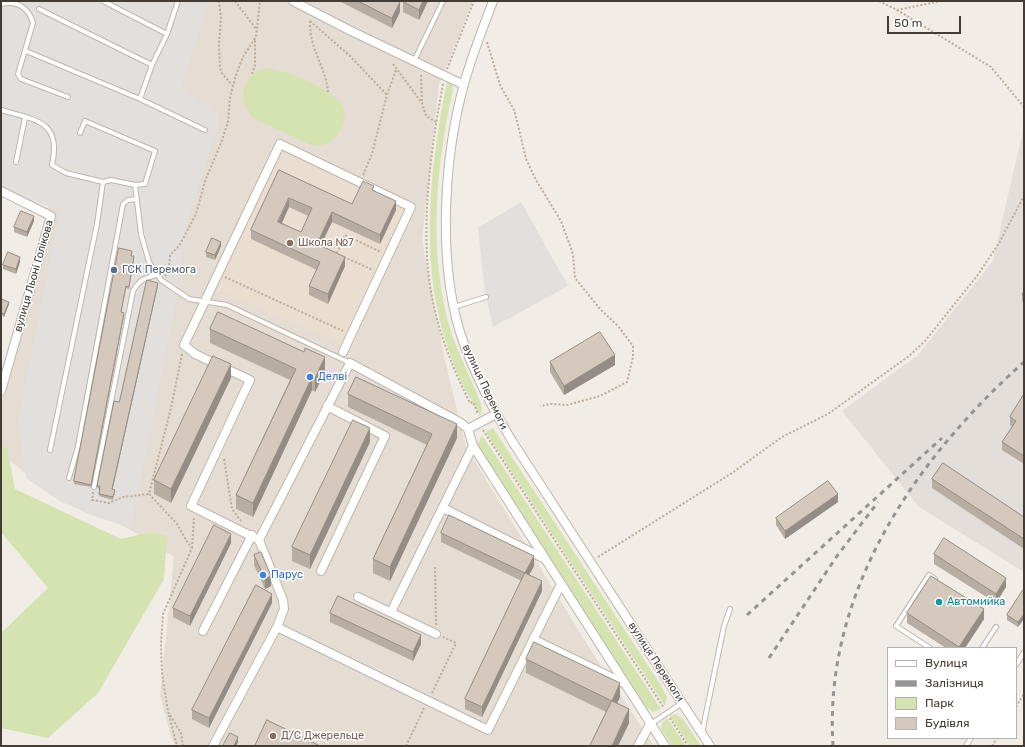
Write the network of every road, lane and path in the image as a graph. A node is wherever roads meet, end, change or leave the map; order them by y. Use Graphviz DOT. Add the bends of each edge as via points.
graph roads {
  1 [pos="102,1"];
  2 [pos="178,1"];
  3 [pos="219,1"];
  4 [pos="235,1"];
  5 [pos="260,1"];
  6 [pos="293,1"];
  7 [pos="444,1"];
  8 [pos="474,1"];
  9 [pos="493,1"];
  10 [pos="879,1"];
  11 [pos="941,1"];
  12 [pos="1,4"];
  13 [pos="39,9"];
  14 [pos="897,10"];
  15 [pos="257,30"];
  16 [pos="482,30"];
  17 [pos="167,34"];
  18 [pos="256,37"];
  19 [pos="26,51"];
  20 [pos="417,63"];
  21 [pos="393,64"];
  22 [pos="152,65"];
  23 [pos="396,70"];
  24 [pos="252,74"];
  25 [pos="444,76"];
  26 [pos="232,85"];
  27 [pos="464,85"];
  28 [pos="328,92"];
  29 [pos="387,95"];
  30 [pos="68,97"];
  31 [pos="140,99"];
  32 [pos="422,103"];
  33 [pos="1024,107"];
  34 [pos="1,110"];
  35 [pos="25,118"];
  36 [pos="436,122"];
  37 [pos="205,130"];
  38 [pos="80,134"];
  39 [pos="16,162"];
  40 [pos="103,182"];
  41 [pos="360,182"];
  42 [pos="135,185"];
  43 [pos="1,191"];
  44 [pos="1024,196"];
  45 [pos="137,199"];
  46 [pos="379,258"];
  47 [pos="376,264"];
  48 [pos="156,274"];
  49 [pos="219,274"];
  50 [pos="161,280"];
  51 [pos="486,298"];
  52 [pos="206,302"];
  53 [pos="454,307"];
  54 [pos="345,332"];
  55 [pos="184,345"];
  56 [pos="342,352"];
  57 [pos="350,363"];
  58 [pos="1,390"];
  59 [pos="327,406"];
  60 [pos="540,406"];
  61 [pos="496,414"];
  62 [pos="480,423"];
  63 [pos="468,429"];
  64 [pos="220,444"];
  65 [pos="472,446"];
  66 [pos="50,450"];
  67 [pos="69,478"];
  68 [pos="94,487"];
  69 [pos="149,494"];
  70 [pos="195,508"];
  71 [pos="443,508"];
  72 [pos="252,536"];
  73 [pos="192,548"];
  74 [pos="544,558"];
  75 [pos="591,562"];
  76 [pos="436,567"];
  77 [pos="321,571"];
  78 [pos="942,583"];
  79 [pos="562,584"];
  80 [pos="358,597"];
  81 [pos="730,609"];
  82 [pos="391,612"];
  83 [pos="277,627"];
  84 [pos="996,628"];
  85 [pos="203,631"];
  86 [pos="436,634"];
  87 [pos="533,639"];
  88 [pos="928,647"];
  89 [pos="983,647"];
  90 [pos="1024,652"];
  91 [pos="1017,663"];
  92 [pos="625,684"];
  93 [pos="1024,694"];
  94 [pos="428,700"];
  95 [pos="682,703"];
  96 [pos="1017,705"];
  97 [pos="168,712"];
  98 [pos="666,713"];
  99 [pos="650,724"];
  100 [pos="702,733"];
  101 [pos="177,746"];
  102 [pos="183,746"];
  103 [pos="213,746"];
  104 [pos="406,746"];
  105 [pos="638,746"];
  106 [pos="665,746"];
  107 [pos="688,746"];
  108 [pos="710,746"];
  1 -- 17 [label="lane"];
  2 -- 17 [label="lane"];
  3 -- 26 [label="path" via="220,67"];
  4 -- 15 [label="path"];
  5 -- 15 [label="path"];
  6 -- 20 [label="street"];
  7 -- 20 [label="lane"];
  8 -- 25 [label="path"];
  9 -- 16 [label="street, вулиця Перемоги"];
  10 -- 14 [label="path"];
  11 -- 14 [label="path"];
  12 -- 19 [label="lane" via="15,2 32,17 32,32"];
  13 -- 22 [label="lane"];
  14 -- 33 [label="path" via="991,67"];
  15 -- 18 [label="path"];
  16 -- 27 [label="street, вулиця Перемоги"];
  16 -- 60 [label="path" via="500,85 516,117 526,158 536,180 562,221 573,254 575,278 633,346 627,382 600,396 567,405"];
  17 -- 22 [label="lane"];
  18 -- 24 [label="path" via="255,65"];
  18 -- 26 [label="path" via="243,57"];
  19 -- 30 [label="lane" via="18,74 21,79"];
  19 -- 31 [label="lane"];
  20 -- 25 [label="street"];
  20 -- 32 [label="path"];
  21 -- 23 [label="path"];
  22 -- 31 [label="lane"];
  23 -- 29 [label="path"];
  23 -- 32 [label="path"];
  25 -- 27 [label="street"];
  25 -- 36 [label="path"];
  26 -- 50 [label="path" via="228,122 196,214 179,246 170,255 169,269"];
  27 -- 53 [label="street, вулиця Перемоги" via="454,128 446,214 447,264"];
  28 -- 29 [label="path" via="310,35 310,21 350,56"];
  29 -- 41 [label="path" via="372,154"];
  31 -- 37 [label="lane"];
  32 -- 36 [label="path" via="426,116"];
  34 -- 35 [label="lane"];
  35 -- 39 [label="lane"];
  35 -- 40 [label="lane" via="44,124 53,134 55,144 52,164 66,173"];
  36 -- 62 [label="path" via="427,228 431,296 440,333 470,403 473,402"];
  38 -- 42 [label="lane" via="85,121 155,151 145,184"];
  40 -- 42 [label="lane" via="111,180"];
  40 -- 66 [label="lane" via="97,224"];
  41 -- 49 [label="street" via="280,144"];
  41 -- 56 [label="street" via="411,206"];
  42 -- 45 [label="lane"];
  43 -- 58 [label="street, вулиця Льоні Голікова" via="52,216"];
  44 -- 75 [label="path" via="999,243 977,276 925,341 909,356 828,414 782,437 732,473"];
  45 -- 48 [label="lane" via="141,234 149,262"];
  45 -- 67 [label="lane" via="128,200 124,204 78,446"];
  46 -- 47 [label="path" via="382,252 345,235 336,253 373,270"];
  48 -- 50 [label="lane"];
  48 -- 68 [label="lane" via="144,278 133,291"];
  49 -- 52 [label="street"];
  49 -- 54 [label="path"];
  50 -- 52 [label="lane" via="188,299"];
  51 -- 53 [label="lane"];
  52 -- 55 [label="street"];
  52 -- 57 [label="lane" via="220,302"];
  53 -- 61 [label="street, вулиця Перемоги" via="467,350"];
  55 -- 64 [label="street" via="195,354 250,380"];
  55 -- 69 [label="path"];
  57 -- 59 [label="street"];
  57 -- 63 [label="street" via="440,411"];
  59 -- 72 [label="street"];
  59 -- 77 [label="street" via="386,436"];
  61 -- 62 [label="street"];
  61 -- 75 [label="street, вулиця Перемоги"];
  62 -- 63 [label="street"];
  62 -- 98 [label="path" via="485,435"];
  63 -- 65 [label="street"];
  64 -- 70 [label="street" via="191,506"];
  64 -- 72 [label="path" via="232,509"];
  65 -- 71 [label="street"];
  65 -- 74 [label="street"];
  68 -- 69 [label="path" via="92,500 101,503"];
  69 -- 73 [label="path" via="177,524"];
  70 -- 72 [label="street"];
  70 -- 73 [label="path"];
  71 -- 74 [label="street"];
  71 -- 82 [label="street"];
  72 -- 83 [label="street" via="283,600 282,617"];
  72 -- 85 [label="street"];
  73 -- 97 [label="path" via="163,614 162,673"];
  74 -- 79 [label="street"];
  75 -- 95 [label="street, вулиця Перемоги"];
  76 -- 86 [label="path"];
  78 -- 88 [label="lane" via="929,575 896,626"];
  79 -- 87 [label="street"];
  79 -- 92 [label="street"];
  80 -- 82 [label="street"];
  81 -- 100 [label="lane" via="724,626"];
  82 -- 86 [label="street"];
  83 -- 94 [label="street"];
  83 -- 103 [label="street"];
  84 -- 89 [label="lane"];
  86 -- 94 [label="path" via="456,643"];
  87 -- 92 [label="street"];
  87 -- 94 [label="street" via="488,730"];
  90 -- 91 [label="lane"];
  92 -- 99 [label="street"];
  93 -- 96 [label="path"];
  94 -- 104 [label="path"];
  95 -- 98 [label="lane"];
  95 -- 100 [label="street, вулиця Перемоги"];
  97 -- 101 [label="path"];
  97 -- 102 [label="path" via="181,733"];
  98 -- 99 [label="lane"];
  98 -- 107 [label="path"];
  99 -- 105 [label="street"];
  99 -- 106 [label="street"];
  100 -- 108 [label="street, вулиця Перемоги"];
}
